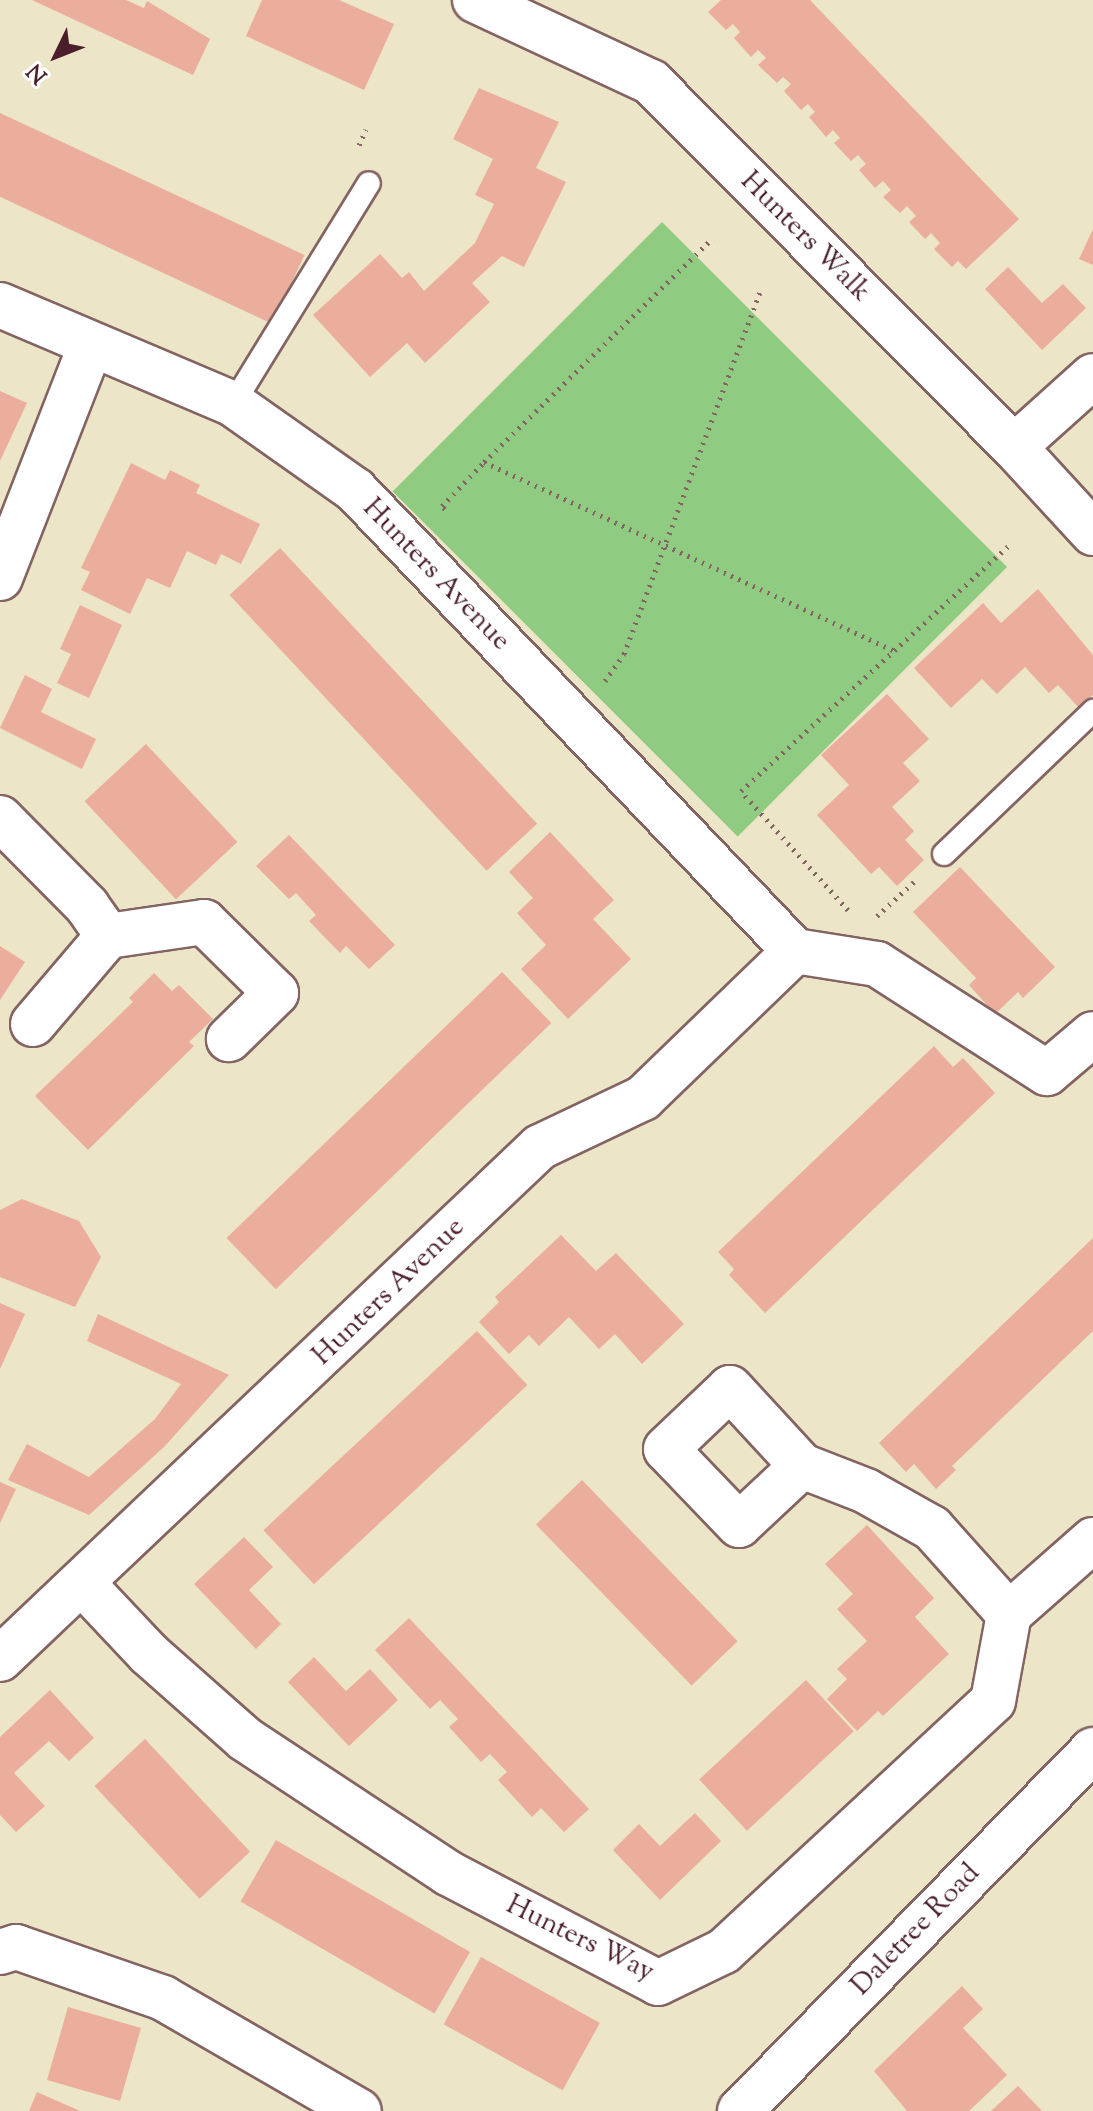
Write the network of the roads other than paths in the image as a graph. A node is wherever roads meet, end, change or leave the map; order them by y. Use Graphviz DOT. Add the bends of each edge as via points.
graph roads {
  1 [pos="475,0"];
  2 [pos="369,183"];
  3 [pos="0,305"];
  4 [pos="90,347"];
  5 [pos="1093,376"];
  6 [pos="233,404"];
  7 [pos="1014,447"];
  8 [pos="1093,533"];
  9 [pos="0,578"];
  10 [pos="1093,711"];
  11 [pos="0,818"];
  12 [pos="944,854"];
  13 [pos="108,936"];
  14 [pos="795,951"];
  15 [pos="33,1024"];
  16 [pos="1093,1034"];
  17 [pos="229,1039"];
  18 [pos="802,1466"];
  19 [pos="1093,1540"];
  20 [pos="83,1584"];
  21 [pos="1009,1614"];
  22 [pos="0,1659"];
  23 [pos="1093,1750"];
  24 [pos="0,1952"];
  25 [pos="359,2111"];
  26 [pos="740,2111"];
  1 -- 7 [label="street, Hunters Walk" via="651,82"];
  2 -- 6 [label="lane"];
  3 -- 4 [label="street, Hunters Avenue"];
  4 -- 6 [label="street, Hunters Avenue"];
  4 -- 9 [label="street"];
  5 -- 7 [label="street"];
  6 -- 14 [label="street, Hunters Avenue" via="355,490"];
  7 -- 8 [label="street, Hunters Walk"];
  10 -- 12 [label="lane"];
  11 -- 13 [label="street" via="87,906"];
  13 -- 15 [label="street"];
  13 -- 17 [label="street" via="204,922 276,993"];
  14 -- 16 [label="street" via="877,964 1047,1073"];
  14 -- 20 [label="street, Hunters Avenue" via="643,1098 540,1147"];
  18 -- 21 [label="street" via="866,1491 932,1528"];
  19 -- 21 [label="street"];
  20 -- 21 [label="street, Hunters Way" via="149,1654 245,1739 448,1873 658,1983 724,1951 993,1701"];
  20 -- 22 [label="street, Hunters Avenue"];
  23 -- 26 [label="street, Daletree Road"];
  24 -- 25 [label="street" via="16,1947 163,1998"];
}
